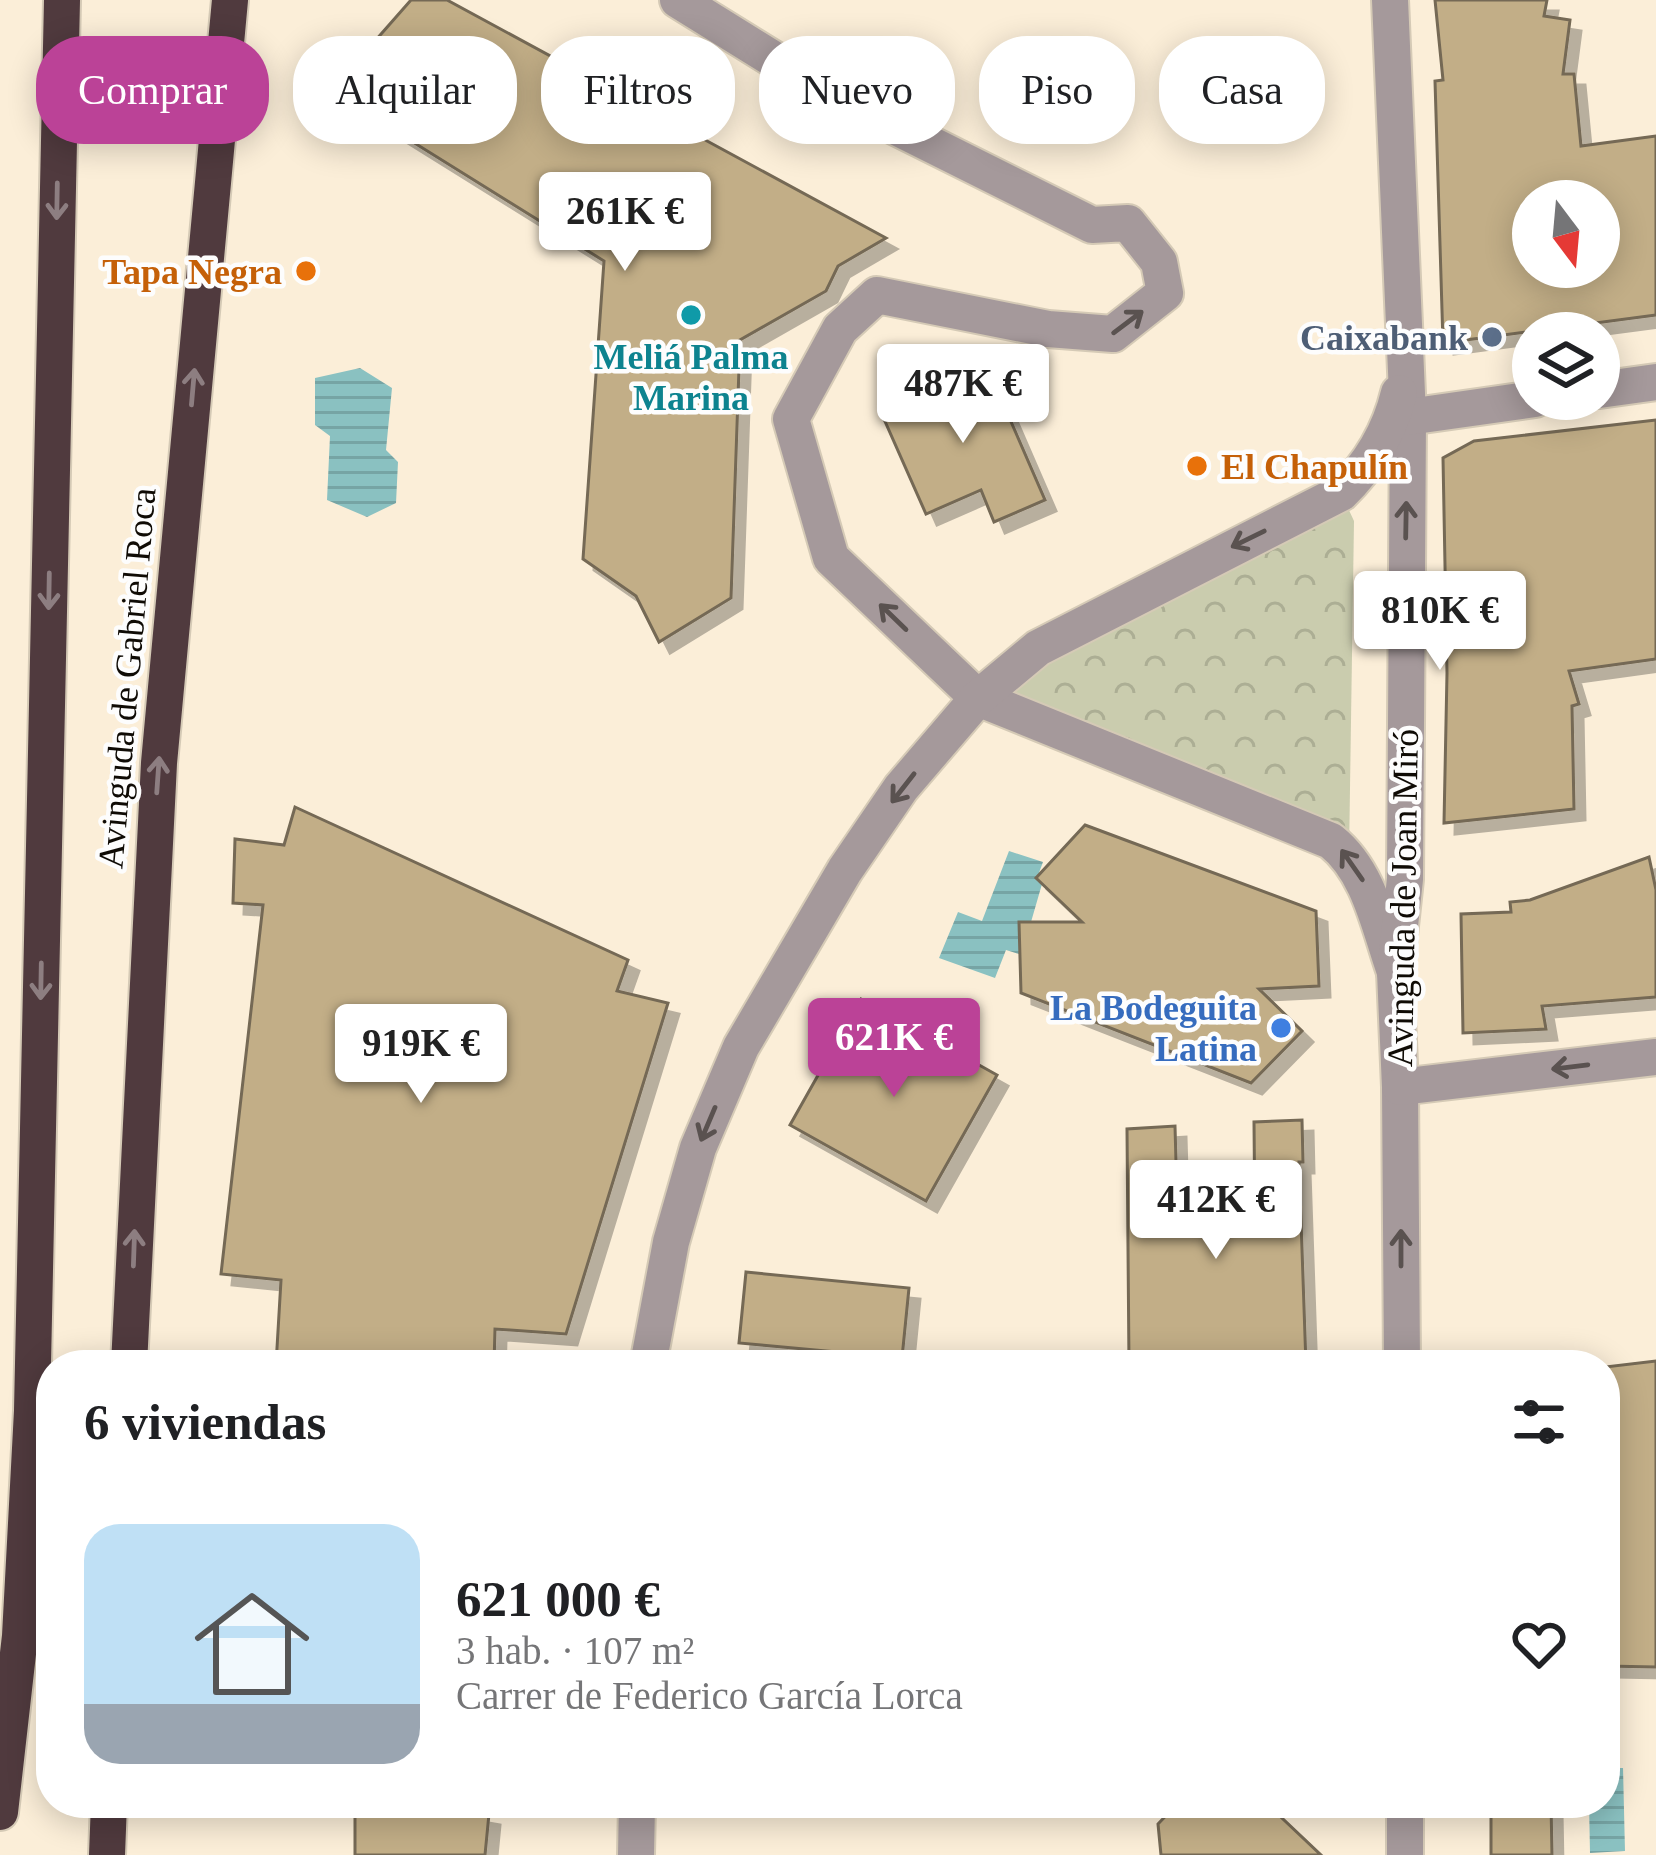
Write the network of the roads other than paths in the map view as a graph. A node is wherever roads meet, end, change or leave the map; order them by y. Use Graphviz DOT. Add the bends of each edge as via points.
graph roads {
  1 [pos="62,0"];
  2 [pos="230,0"];
  3 [pos="678,0"];
  4 [pos="1390,0"];
  5 [pos="1404,372"];
  6 [pos="1656,382"];
  7 [pos="1620,387"];
  8 [pos="1512,402"];
  9 [pos="1408,417"];
  10 [pos="978,698"];
  11 [pos="1395,972"];
  12 [pos="1656,1057"];
  13 [pos="1400,1088"];
  14 [pos="131,1350"];
  15 [pos="651,1350"];
  16 [pos="1402,1350"];
  17 [pos="0,1812"];
  18 [pos="108,1818"];
  19 [pos="637,1818"];
  20 [pos="1405,1818"];
  21 [pos="107,1855"];
  22 [pos="636,1855"];
  23 [pos="1405,1855"];
  1 -- 17 [label="highway, Avinguda de Gabriel Roca, one-way" via="32,1411"];
  14 -- 2 [label="highway, Avinguda de Gabriel Roca, one-way" via="157,785"];
  10 -- 3 [label="street, one-way" via="831,558 791,418 840,329 877,295 1113,334 1166,293 1159,262 1128,223 1092,225 827,93"];
  4 -- 5 [label="street, Avinguda de Joan Miró"];
  5 -- 9 [label="street, Avinguda de Joan Miró"];
  5 -- 10 [label="street, one-way" via="1381,440 1341,493 1038,648"];
  6 -- 7 [label="street"];
  8 -- 9 [label="street"];
  11 -- 9 [label="street, Avinguda de Joan Miró, one-way" via="1406,879"];
  11 -- 10 [label="street, one-way" via="1362,878 1331,841"];
  10 -- 15 [label="street, one-way" via="856,854 740,1047 698,1148"];
  11 -- 13 [label="street, Avinguda de Joan Miró"];
  12 -- 13 [label="street, one-way"];
  16 -- 13 [label="street, Avinguda de Joan Miró, one-way"];
  18 -- 21 [label="highway"];
  19 -- 22 [label="street"];
  20 -- 23 [label="street"];
}
